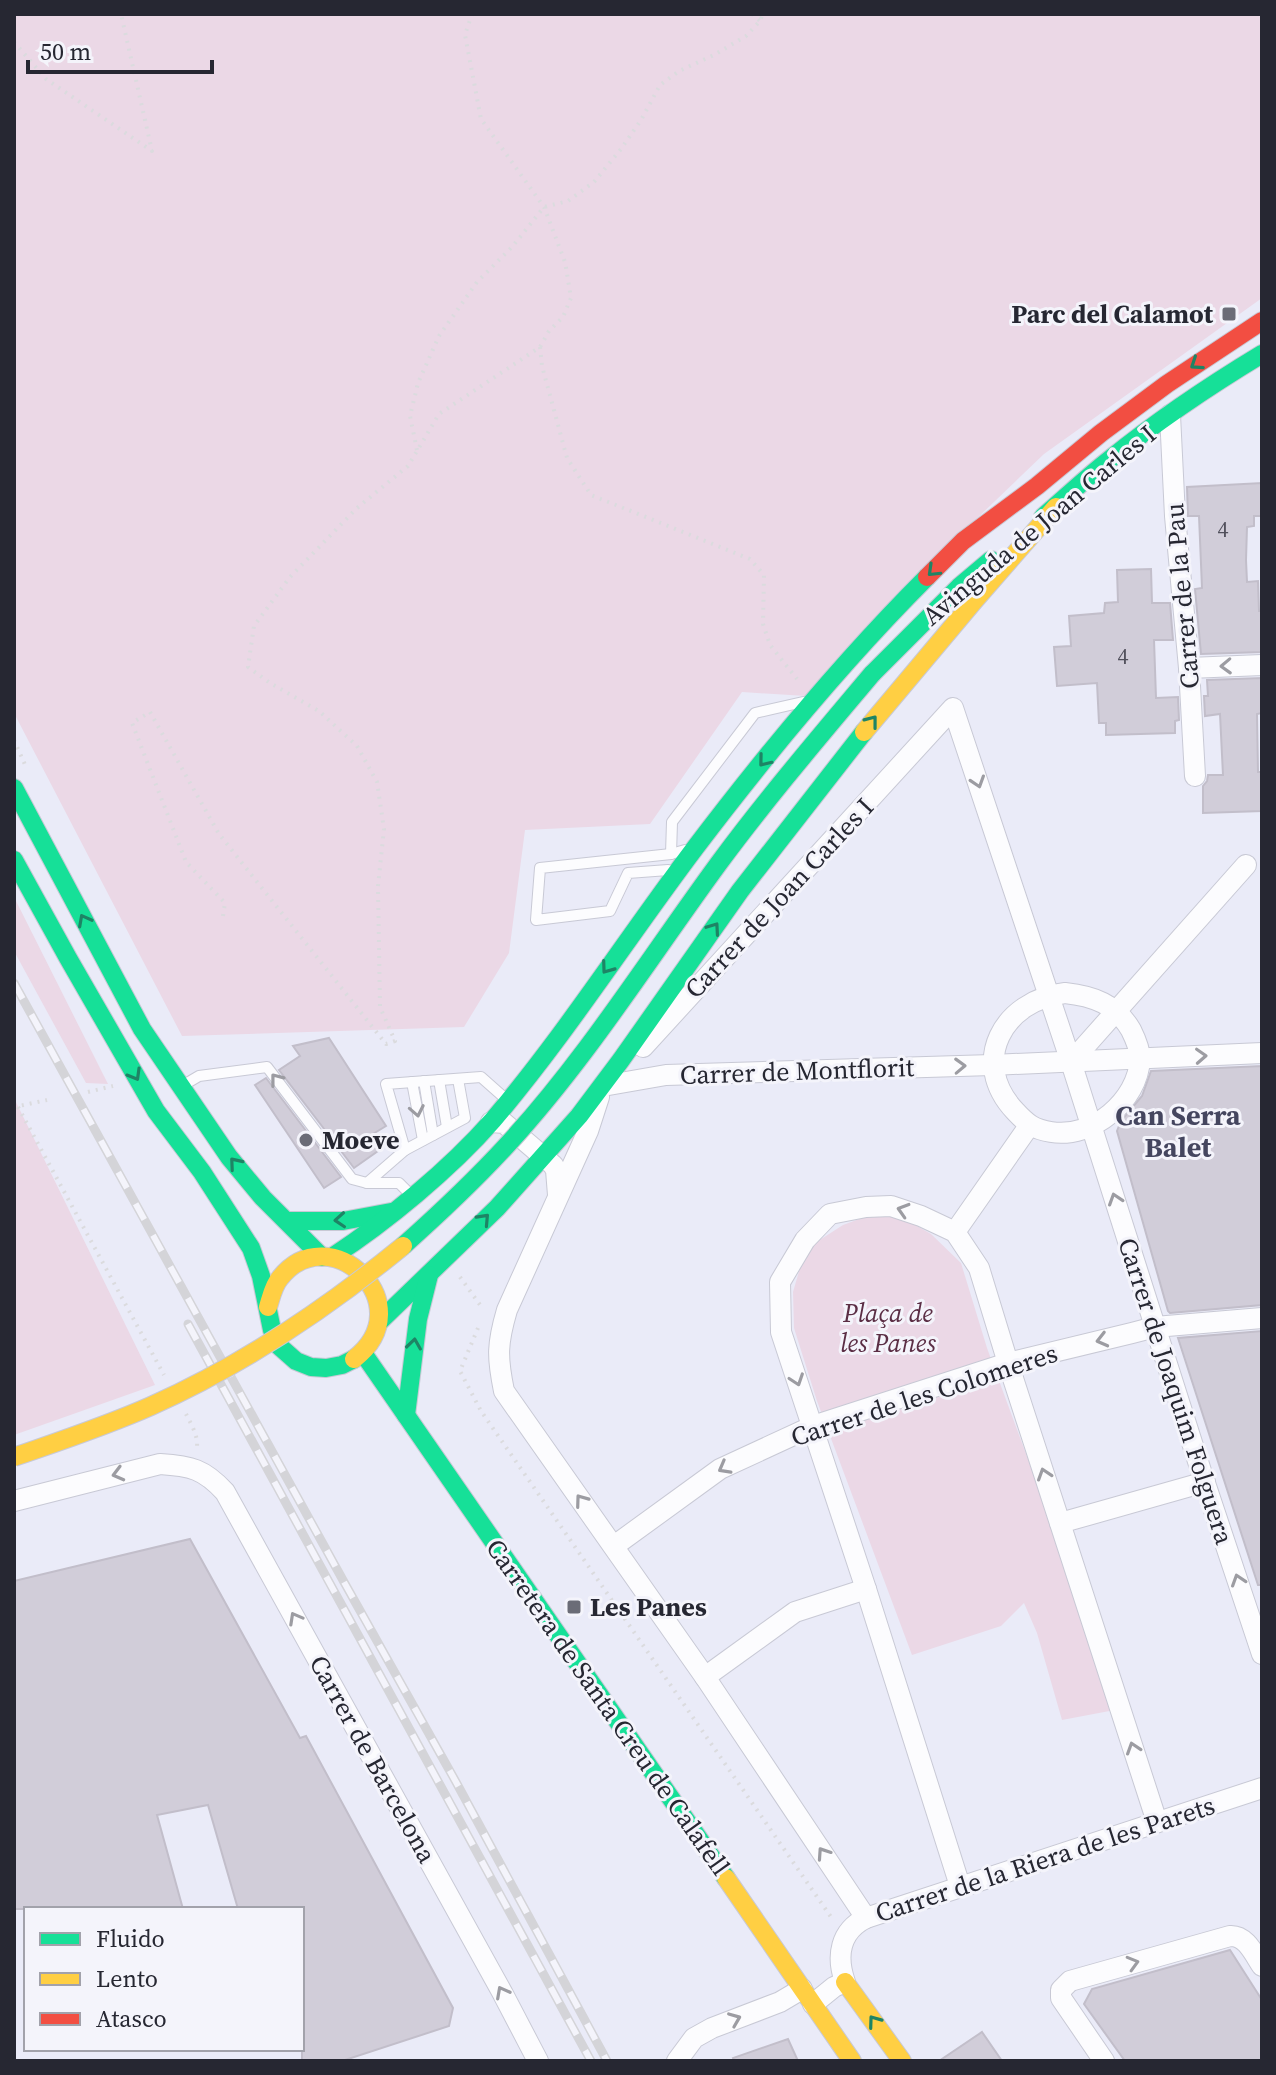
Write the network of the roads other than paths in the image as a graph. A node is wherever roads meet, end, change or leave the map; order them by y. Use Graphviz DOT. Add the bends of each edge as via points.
graph roads {
  1 [pos="1262,321"];
  2 [pos="1262,354"];
  3 [pos="1170,415"];
  4 [pos="1037,486"];
  5 [pos="1056,507"];
  6 [pos="1262,665"];
  7 [pos="1189,668"];
  8 [pos="872,674"];
  9 [pos="813,700"];
  10 [pos="1195,776"];
  11 [pos="14,788"];
  12 [pos="695,848"];
  13 [pos="671,854"];
  14 [pos="14,860"];
  15 [pos="1246,865"];
  16 [pos="671,879"];
  17 [pos="1049,995"];
  18 [pos="1117,1011"];
  19 [pos="1262,1053"];
  20 [pos="1140,1059"];
  21 [pos="1071,1062"];
  22 [pos="992,1065"];
  23 [pos="458,1079"];
  24 [pos="439,1080"];
  25 [pos="424,1081"];
  26 [pos="412,1082"];
  27 [pos="181,1086"];
  28 [pos="603,1086"];
  29 [pos="508,1102"];
  30 [pos="491,1122"];
  31 [pos="1029,1126"];
  32 [pos="447,1127"];
  33 [pos="1092,1127"];
  34 [pos="428,1138"];
  35 [pos="405,1150"];
  36 [pos="544,1156"];
  37 [pos="367,1183"];
  38 [pos="411,1196"];
  39 [pos="558,1199"];
  40 [pos="391,1212"];
  41 [pos="287,1221"];
  42 [pos="955,1232"];
  43 [pos="327,1257"];
  44 [pos="429,1275"];
  45 [pos="268,1307"];
  46 [pos="1262,1318"];
  47 [pos="379,1322"];
  48 [pos="1155,1327"];
  49 [pos="363,1353"];
  50 [pos="1008,1363"];
  51 [pos="406,1415"];
  52 [pos="813,1426"];
  53 [pos="14,1457"];
  54 [pos="1205,1482"];
  55 [pos="14,1501"];
  56 [pos="1060,1523"];
  57 [pos="614,1546"];
  58 [pos="866,1589"];
  59 [pos="1262,1654"];
  60 [pos="705,1677"];
  61 [pos="1262,1788"];
  62 [pos="1157,1822"];
  63 [pos="960,1886"];
  64 [pos="866,1918"];
  65 [pos="1262,1966"];
  66 [pos="845,1982"];
  67 [pos="808,1996"];
  68 [pos="538,2061"];
  69 [pos="677,2061"];
  70 [pos="852,2061"];
  71 [pos="902,2061"];
  72 [pos="1104,2061"];
  1 -- 4 [label="street, Avinguda de Joan Carles I, one-way" via="1167,384"];
  2 -- 3 [label="street, Avinguda de Joan Carles I"];
  3 -- 5 [label="street, Avinguda de Joan Carles I"];
  3 -- 7 [label="street, Carrer de la Pau"];
  4 -- 8 [label="street, Avinguda de Joan Carles I" via="949,578"];
  4 -- 9 [label="street, Avinguda de Joan Carles I, one-way" via="963,541"];
  5 -- 8 [label="street, Avinguda de Joan Carles I" via="959,587"];
  28 -- 5 [label="street, one-way" via="740,892 889,699"];
  6 -- 7 [label="street, one-way"];
  7 -- 10 [label="street, Carrer de la Pau"];
  8 -- 53 [label="street, bridge" via="769,798 557,1085 452,1201 340,1296 227,1368 101,1428"];
  9 -- 12 [label="street, Avinguda de Joan Carles I, one-way"];
  9 -- 13 [label="lane" via="755,713 672,822"];
  27 -- 11 [label="street, one-way" via="142,1029"];
  12 -- 13 [label="lane"];
  12 -- 16 [label="street, Avinguda de Joan Carles I"];
  13 -- 16 [label="lane" via="540,868 536,920 610,911 628,873 668,870"];
  14 -- 45 [label="street, one-way" via="162,1121 203,1172 253,1252"];
  15 -- 18 [label="street"];
  16 -- 29 [label="street, Avinguda de Joan Carles I, one-way"];
  17 -- 18 [label="street" via="1083,995"];
  17 -- 21 [label="street, Carrer de Joaquim Folguera"];
  17 -- 22 [label="street" via="1030,1003 1000,1033"];
  28 -- 17 [label="street, Carrer de Joan Carles I, one-way" via="631,1062 953,708"];
  18 -- 20 [label="street" via="1136,1040"];
  18 -- 21 [label="street"];
  20 -- 19 [label="street, one-way"];
  20 -- 21 [label="street, Carrer de Montflorit"];
  20 -- 33 [label="street" via="1124,1099"];
  21 -- 22 [label="street, Carrer de Montflorit"];
  21 -- 33 [label="street, Carrer de Joaquim Folguera"];
  28 -- 22 [label="street, Carrer de Montflorit, one-way" via="666,1075"];
  22 -- 31 [label="street" via="1007,1103"];
  23 -- 24 [label="lane"];
  23 -- 29 [label="lane" via="481,1077"];
  23 -- 32 [label="lane" via="465,1118"];
  24 -- 25 [label="lane"];
  24 -- 32 [label="lane"];
  25 -- 26 [label="lane"];
  25 -- 34 [label="lane"];
  26 -- 34 [label="lane, one-way"];
  26 -- 35 [label="lane" via="386,1084"];
  37 -- 27 [label="lane, one-way" via="352,1179 267,1067 199,1076"];
  41 -- 27 [label="street, one-way" via="229,1157"];
  28 -- 36 [label="street"];
  28 -- 39 [label="street"];
  29 -- 30 [label="street, Avinguda de Joan Carles I"];
  30 -- 36 [label="street" via="504,1123"];
  30 -- 38 [label="street, Avinguda de Joan Carles I"];
  31 -- 33 [label="street" via="1052,1133"];
  31 -- 42 [label="street"];
  32 -- 34 [label="lane"];
  48 -- 33 [label="street, Carrer de Joaquim Folguera, one-way"];
  34 -- 35 [label="lane"];
  35 -- 37 [label="lane"];
  36 -- 39 [label="street" via="556,1170"];
  44 -- 36 [label="street, one-way"];
  37 -- 38 [label="lane" via="399,1183"];
  38 -- 40 [label="street, Avinguda de Joan Carles I"];
  57 -- 39 [label="street, one-way" via="504,1391 498,1363 507,1310"];
  40 -- 41 [label="street, one-way" via="343,1221"];
  40 -- 43 [label="street, Avinguda de Joan Carles I" via="363,1237"];
  41 -- 43 [label="street"];
  42 -- 50 [label="street" via="979,1268"];
  42 -- 52 [label="street, one-way" via="891,1206 866,1207 830,1214 805,1240 780,1282 781,1332"];
  43 -- 45 [label="street" via="291,1267 278,1281"];
  43 -- 47 [label="street" via="363,1273 375,1289"];
  44 -- 47 [label="street"];
  51 -- 44 [label="street, one-way"];
  45 -- 49 [label="street" via="269,1327 281,1350 296,1362 332,1369"];
  46 -- 48 [label="street, Carrer de les Colomeres"];
  47 -- 49 [label="street"];
  48 -- 50 [label="street, Carrer de les Colomeres, one-way"];
  48 -- 54 [label="street, Carrer de Joaquim Folguera"];
  49 -- 51 [label="street, Carretera de Santa Creu de Calafell"];
  50 -- 52 [label="street, Carrer de les Colomeres"];
  56 -- 50 [label="street, one-way"];
  51 -- 67 [label="street, Carretera de Santa Creu de Calafell"];
  52 -- 57 [label="street, Carrer de les Colomeres, one-way" via="720,1469"];
  52 -- 58 [label="street"];
  54 -- 56 [label="street"];
  59 -- 54 [label="street, Carrer de Joaquim Folguera, one-way"];
  68 -- 55 [label="street, Carrer de Barcelona, one-way" via="225,1492 211,1477 160,1464"];
  62 -- 56 [label="street, one-way"];
  57 -- 60 [label="street"];
  58 -- 60 [label="street" via="795,1612"];
  58 -- 63 [label="street"];
  64 -- 60 [label="street, one-way"];
  61 -- 62 [label="street, Carrer de la Riera de les Parets"];
  62 -- 63 [label="street, Carrer de la Riera de les Parets"];
  63 -- 64 [label="street, Carrer de la Riera de les Parets"];
  64 -- 66 [label="street, Carrer de la Riera de les Parets" via="856,1922 841,1947"];
  72 -- 65 [label="street, one-way" via="1061,1998 1070,1981 1237,1935"];
  66 -- 67 [label="street"];
  71 -- 66 [label="street, one-way"];
  69 -- 67 [label="street, one-way" via="694,2038 712,2028"];
  67 -- 70 [label="street, Carretera de Santa Creu de Calafell"];
}
